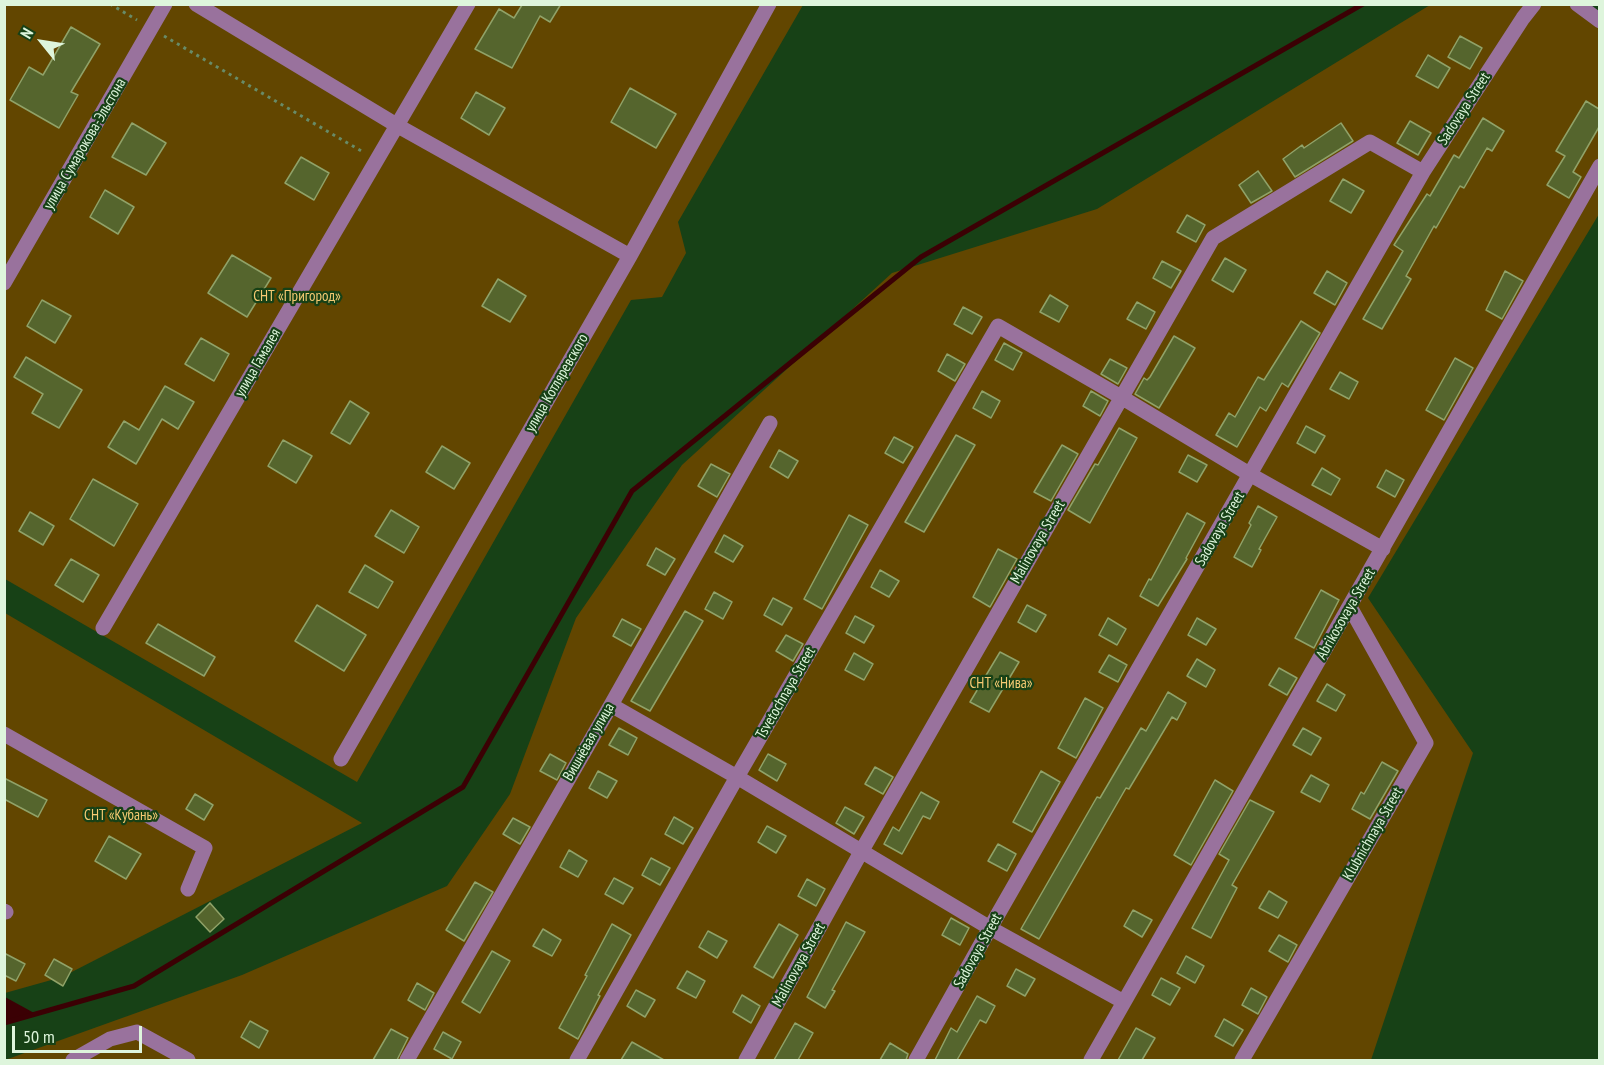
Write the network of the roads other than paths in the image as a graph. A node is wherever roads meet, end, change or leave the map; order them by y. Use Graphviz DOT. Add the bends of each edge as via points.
graph roads {
  1 [pos="165,4"];
  2 [pos="196,4"];
  3 [pos="468,4"];
  4 [pos="769,4"];
  5 [pos="1534,4"];
  6 [pos="1577,4"];
  7 [pos="1599,21"];
  8 [pos="398,126"];
  9 [pos="1599,166"];
  10 [pos="1423,172"];
  11 [pos="630,256"];
  12 [pos="4,283"];
  13 [pos="1121,397"];
  14 [pos="770,423"];
  15 [pos="1251,475"];
  16 [pos="1383,549"];
  17 [pos="1350,607"];
  18 [pos="103,628"];
  19 [pos="611,705"];
  20 [pos="4,734"];
  21 [pos="340,759"];
  22 [pos="737,777"];
  23 [pos="861,852"];
  24 [pos="188,889"];
  25 [pos="990,928"];
  26 [pos="1124,1002"];
  27 [pos="74,1060"];
  28 [pos="188,1060"];
  29 [pos="407,1060"];
  30 [pos="577,1060"];
  31 [pos="746,1060"];
  32 [pos="916,1060"];
  33 [pos="1091,1060"];
  34 [pos="1242,1060"];
  1 -- 12 [label="street, улица Сумарокова-Эльстона"];
  2 -- 8 [label="street"];
  3 -- 8 [label="street, улица Гамалея"];
  4 -- 11 [label="street, улица Котляревского"];
  5 -- 10 [label="street, Sadovaya Street"];
  6 -- 7 [label="street"];
  8 -- 11 [label="street"];
  8 -- 18 [label="street, улица Гамалея"];
  9 -- 16 [label="street, Abrikosovaya Street"];
  10 -- 13 [label="street, Malinovaya Street" via="1370,142 1213,238"];
  10 -- 15 [label="street, Sadovaya Street"];
  11 -- 21 [label="street, улица Котляревского"];
  13 -- 15 [label="street"];
  13 -- 22 [label="street, Tsvetochnaya Street" via="998,326"];
  13 -- 23 [label="street, Malinovaya Street"];
  14 -- 19 [label="street, Вишнёвая улица"];
  15 -- 16 [label="street"];
  15 -- 25 [label="street, Sadovaya Street"];
  16 -- 17 [label="street, Abrikosovaya Street"];
  17 -- 26 [label="street, Abrikosovaya Street"];
  17 -- 34 [label="street, Klubnichnaya Street" via="1426,743"];
  19 -- 22 [label="street"];
  19 -- 29 [label="street, Вишнёвая улица"];
  20 -- 24 [label="street" via="205,848"];
  22 -- 23 [label="street"];
  22 -- 30 [label="street, Tsvetochnaya Street"];
  23 -- 25 [label="street"];
  23 -- 31 [label="street, Malinovaya Street"];
  25 -- 26 [label="street"];
  25 -- 32 [label="street, Sadovaya Street"];
  26 -- 33 [label="street, Abrikosovaya Street"];
  27 -- 28 [label="street" via="110,1039 137,1032"];
}
